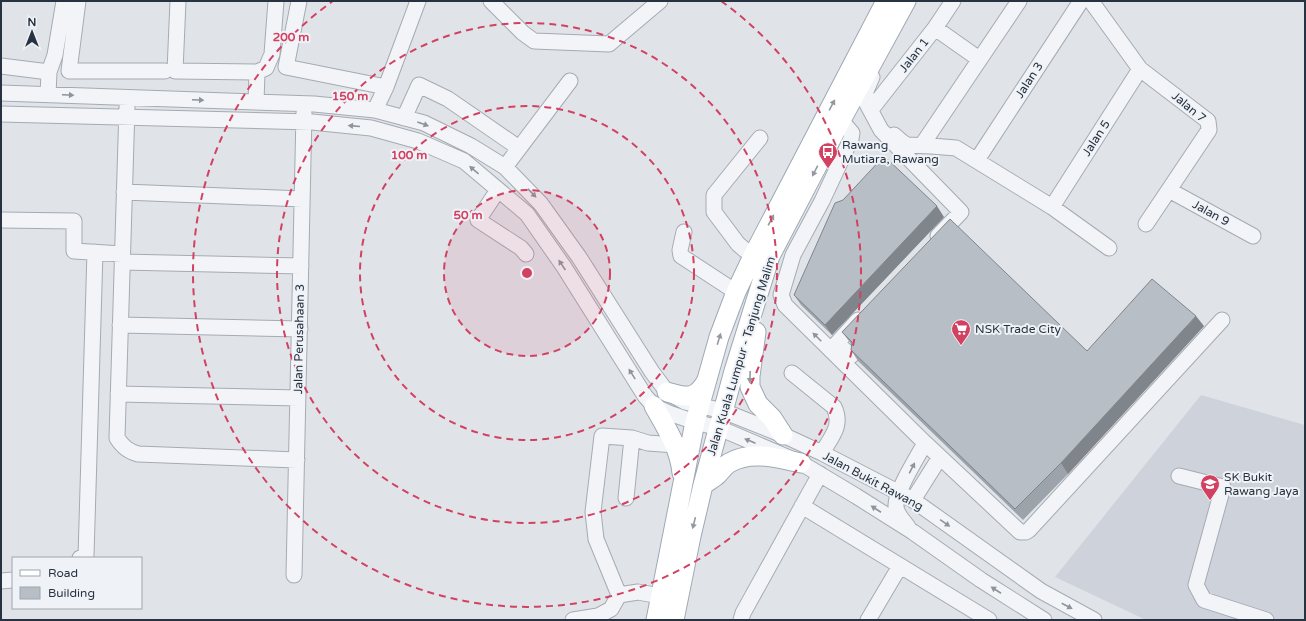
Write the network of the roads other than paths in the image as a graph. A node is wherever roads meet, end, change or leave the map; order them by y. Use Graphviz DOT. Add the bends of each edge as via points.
graph roads {
  1 [pos="64,1"];
  2 [pos="78,1"];
  3 [pos="168,1"];
  4 [pos="178,1"];
  5 [pos="276,1"];
  6 [pos="299,1"];
  7 [pos="418,1"];
  8 [pos="491,1"];
  9 [pos="660,1"];
  10 [pos="886,1"];
  11 [pos="906,1"];
  12 [pos="953,1"];
  13 [pos="1019,1"];
  14 [pos="1081,1"];
  15 [pos="1091,1"];
  16 [pos="894,23"];
  17 [pos="935,28"];
  18 [pos="979,59"];
  19 [pos="1,66"];
  20 [pos="1140,69"];
  21 [pos="170,71"];
  22 [pos="49,72"];
  23 [pos="257,72"];
  24 [pos="570,81"];
  25 [pos="386,87"];
  26 [pos="866,91"];
  27 [pos="1,93"];
  28 [pos="48,95"];
  29 [pos="127,97"];
  30 [pos="256,102"];
  31 [pos="304,104"];
  32 [pos="873,107"];
  33 [pos="375,110"];
  34 [pos="1,114"];
  35 [pos="126,116"];
  36 [pos="404,118"];
  37 [pos="841,120"];
  38 [pos="304,122"];
  39 [pos="760,138"];
  40 [pos="922,145"];
  41 [pos="519,148"];
  42 [pos="977,160"];
  43 [pos="505,167"];
  44 [pos="498,190"];
  45 [pos="1169,190"];
  46 [pos="124,192"];
  47 [pos="302,199"];
  48 [pos="822,201"];
  49 [pos="836,207"];
  50 [pos="1052,207"];
  51 [pos="1,220"];
  52 [pos="1146,224"];
  53 [pos="684,232"];
  54 [pos="1253,236"];
  55 [pos="565,237"];
  56 [pos="928,246"];
  57 [pos="550,247"];
  58 [pos="1109,248"];
  59 [pos="95,252"];
  60 [pos="526,254"];
  61 [pos="762,255"];
  62 [pos="122,258"];
  63 [pos="301,266"];
  64 [pos="736,292"];
  65 [pos="870,309"];
  66 [pos="1222,320"];
  67 [pos="120,325"];
  68 [pos="300,329"];
  69 [pos="792,373"];
  70 [pos="709,376"];
  71 [pos="667,392"];
  72 [pos="118,394"];
  73 [pos="298,398"];
  74 [pos="654,406"];
  75 [pos="698,414"];
  76 [pos="721,419"];
  77 [pos="783,435"];
  78 [pos="632,438"];
  79 [pos="675,445"];
  80 [pos="932,450"];
  81 [pos="822,453"];
  82 [pos="297,460"];
  83 [pos="801,463"];
  84 [pos="820,474"];
  85 [pos="1179,476"];
  86 [pos="684,485"];
  87 [pos="703,485"];
  88 [pos="899,493"];
  89 [pos="626,498"];
  90 [pos="913,500"];
  91 [pos="802,506"];
  92 [pos="913,532"];
  93 [pos="83,557"];
  94 [pos="900,566"];
  95 [pos="294,575"];
  96 [pos="12,580"];
  97 [pos="1,581"];
  98 [pos="1040,591"];
  99 [pos="619,595"];
  100 [pos="660,596"];
  101 [pos="1026,615"];
  102 [pos="573,620"];
  103 [pos="656,620"];
  104 [pos="674,620"];
  105 [pos="741,620"];
  106 [pos="868,620"];
  107 [pos="989,620"];
  108 [pos="1044,620"];
  109 [pos="1094,620"];
  110 [pos="1266,620"];
  1 -- 22 [label="street" via="55,55"];
  2 -- 21 [label="street" via="69,71"];
  3 -- 21 [label="street"];
  4 -- 21 [label="street"];
  5 -- 23 [label="street" via="272,54 266,68"];
  6 -- 25 [label="street" via="286,67"];
  7 -- 25 [label="street"];
  8 -- 9 [label="street" via="534,41 609,44"];
  61 -- 10 [label="main road, Jalan Kuala Lumpur - Tanjung Malim, one-way"];
  11 -- 16 [label="main road, Jalan Kuala Lumpur - Tanjung Malim"];
  12 -- 17 [label="street, Jalan 1"];
  13 -- 18 [label="street"];
  14 -- 42 [label="street, Jalan 3"];
  15 -- 20 [label="street, Jalan 7"];
  16 -- 26 [label="street" via="887,49"];
  16 -- 37 [label="main road, Jalan Kuala Lumpur - Tanjung Malim"];
  17 -- 18 [label="street"];
  17 -- 32 [label="street, Jalan 1"];
  18 -- 40 [label="street"];
  19 -- 22 [label="street"];
  20 -- 45 [label="street, Jalan 7" via="1208,121 1209,130"];
  20 -- 50 [label="street, Jalan 5"];
  21 -- 23 [label="street"];
  22 -- 28 [label="street"];
  23 -- 30 [label="street"];
  24 -- 41 [label="street"];
  25 -- 33 [label="street"];
  26 -- 32 [label="street"];
  26 -- 56 [label="street" via="866,102 893,152 961,212"];
  27 -- 28 [label="street"];
  28 -- 29 [label="street, one-way"];
  29 -- 30 [label="street, one-way"];
  29 -- 35 [label="street"];
  30 -- 31 [label="street"];
  31 -- 33 [label="street"];
  31 -- 38 [label="street, Jalan Perusahaan 3"];
  32 -- 40 [label="street" via="877,117 902,142 907,145"];
  33 -- 36 [label="street"];
  34 -- 35 [label="street"];
  35 -- 38 [label="street"];
  35 -- 46 [label="street"];
  36 -- 41 [label="street" via="419,85 448,99"];
  36 -- 43 [label="street, one-way" via="424,123 471,146"];
  37 -- 48 [label="street" via="852,136"];
  37 -- 61 [label="main road, Jalan Kuala Lumpur - Tanjung Malim, one-way"];
  44 -- 38 [label="street, one-way" via="464,161 418,141 372,128"];
  38 -- 47 [label="street, Jalan Perusahaan 3"];
  39 -- 61 [label="street" via="714,195 714,212 738,244 745,250"];
  40 -- 42 [label="street" via="956,148"];
  41 -- 43 [label="street"];
  42 -- 50 [label="street"];
  43 -- 55 [label="street, one-way" via="542,204"];
  44 -- 57 [label="street" via="527,214"];
  44 -- 60 [label="street" via="478,220 521,248"];
  45 -- 52 [label="street, Jalan 7"];
  45 -- 54 [label="street, Jalan 9"];
  46 -- 47 [label="street"];
  46 -- 62 [label="street"];
  47 -- 63 [label="street, Jalan Perusahaan 3"];
  48 -- 49 [label="street"];
  80 -- 48 [label="street, one-way" via="785,305 781,295 793,255"];
  50 -- 58 [label="street"];
  51 -- 59 [label="street" via="74,221 74,251"];
  53 -- 64 [label="street" via="681,256"];
  55 -- 57 [label="street"];
  55 -- 71 [label="street"];
  74 -- 57 [label="street, one-way" via="645,396"];
  59 -- 62 [label="street"];
  59 -- 93 [label="street" via="86,556"];
  61 -- 64 [label="main road, Jalan Kuala Lumpur - Tanjung Malim"];
  61 -- 76 [label="main road, Jalan Kuala Lumpur - Tanjung Malim" via="756,297"];
  61 -- 77 [label="main road, one-way" via="750,387 758,404 772,418"];
  62 -- 63 [label="street"];
  62 -- 67 [label="street"];
  63 -- 68 [label="street, Jalan Perusahaan 3"];
  70 -- 64 [label="main road, Jalan Kuala Lumpur - Tanjung Malim, one-way"];
  65 -- 80 [label="street" via="837,343 928,432"];
  66 -- 80 [label="street" via="1026,532 1017,530"];
  67 -- 68 [label="street"];
  67 -- 72 [label="street"];
  68 -- 73 [label="street, Jalan Perusahaan 3"];
  69 -- 81 [label="street" via="834,407 838,417 837,427"];
  70 -- 71 [label="main road" via="697,394 685,396"];
  70 -- 75 [label="main road, Jalan Kuala Lumpur - Tanjung Malim"];
  71 -- 75 [label="street" via="685,402"];
  72 -- 73 [label="street"];
  72 -- 82 [label="street" via="117,438 129,451 138,454"];
  73 -- 82 [label="street, Jalan Perusahaan 3"];
  74 -- 75 [label="street" via="669,413"];
  74 -- 79 [label="main road"];
  75 -- 76 [label="street, Jalan Bukit Rawang"];
  75 -- 86 [label="main road, Jalan Kuala Lumpur - Tanjung Malim"];
  76 -- 77 [label="street, Jalan Bukit Rawang"];
  83 -- 76 [label="street, Jalan Bukit Rawang, one-way"];
  76 -- 87 [label="main road, Jalan Kuala Lumpur - Tanjung Malim"];
  77 -- 81 [label="street, Jalan Bukit Rawang"];
  78 -- 79 [label="street" via="648,443"];
  78 -- 89 [label="street"];
  78 -- 99 [label="street" via="602,436 593,512 596,540"];
  79 -- 86 [label="main road"];
  88 -- 80 [label="street, one-way"];
  80 -- 90 [label="street"];
  81 -- 88 [label="street, Jalan Bukit Rawang"];
  82 -- 95 [label="street, Jalan Perusahaan 3"];
  83 -- 84 [label="street, Jalan Bukit Rawang"];
  83 -- 87 [label="main road" via="744,456 723,467"];
  84 -- 91 [label="street"];
  92 -- 84 [label="street, Jalan Bukit Rawang, one-way"];
  85 -- 110 [label="street" via="1223,487 1196,584 1204,600"];
  86 -- 100 [label="main road, Jalan Kuala Lumpur - Tanjung Malim"];
  87 -- 104 [label="main road, Jalan Kuala Lumpur - Tanjung Malim, one-way"];
  88 -- 90 [label="street, Jalan Bukit Rawang"];
  88 -- 92 [label="street" via="896,506 900,516"];
  90 -- 98 [label="street, Jalan Bukit Rawang, one-way"];
  91 -- 94 [label="street"];
  91 -- 105 [label="street"];
  101 -- 92 [label="street, Jalan Bukit Rawang, one-way"];
  94 -- 106 [label="street"];
  94 -- 107 [label="street"];
  96 -- 97 [label="street"];
  98 -- 101 [label="street"];
  98 -- 109 [label="street, Jalan Bukit Rawang, one-way"];
  99 -- 100 [label="street" via="638,592"];
  99 -- 102 [label="street" via="610,609 598,616"];
  100 -- 103 [label="main road, Jalan Kuala Lumpur - Tanjung Malim"];
  101 -- 108 [label="street, Jalan Bukit Rawang"];
}
